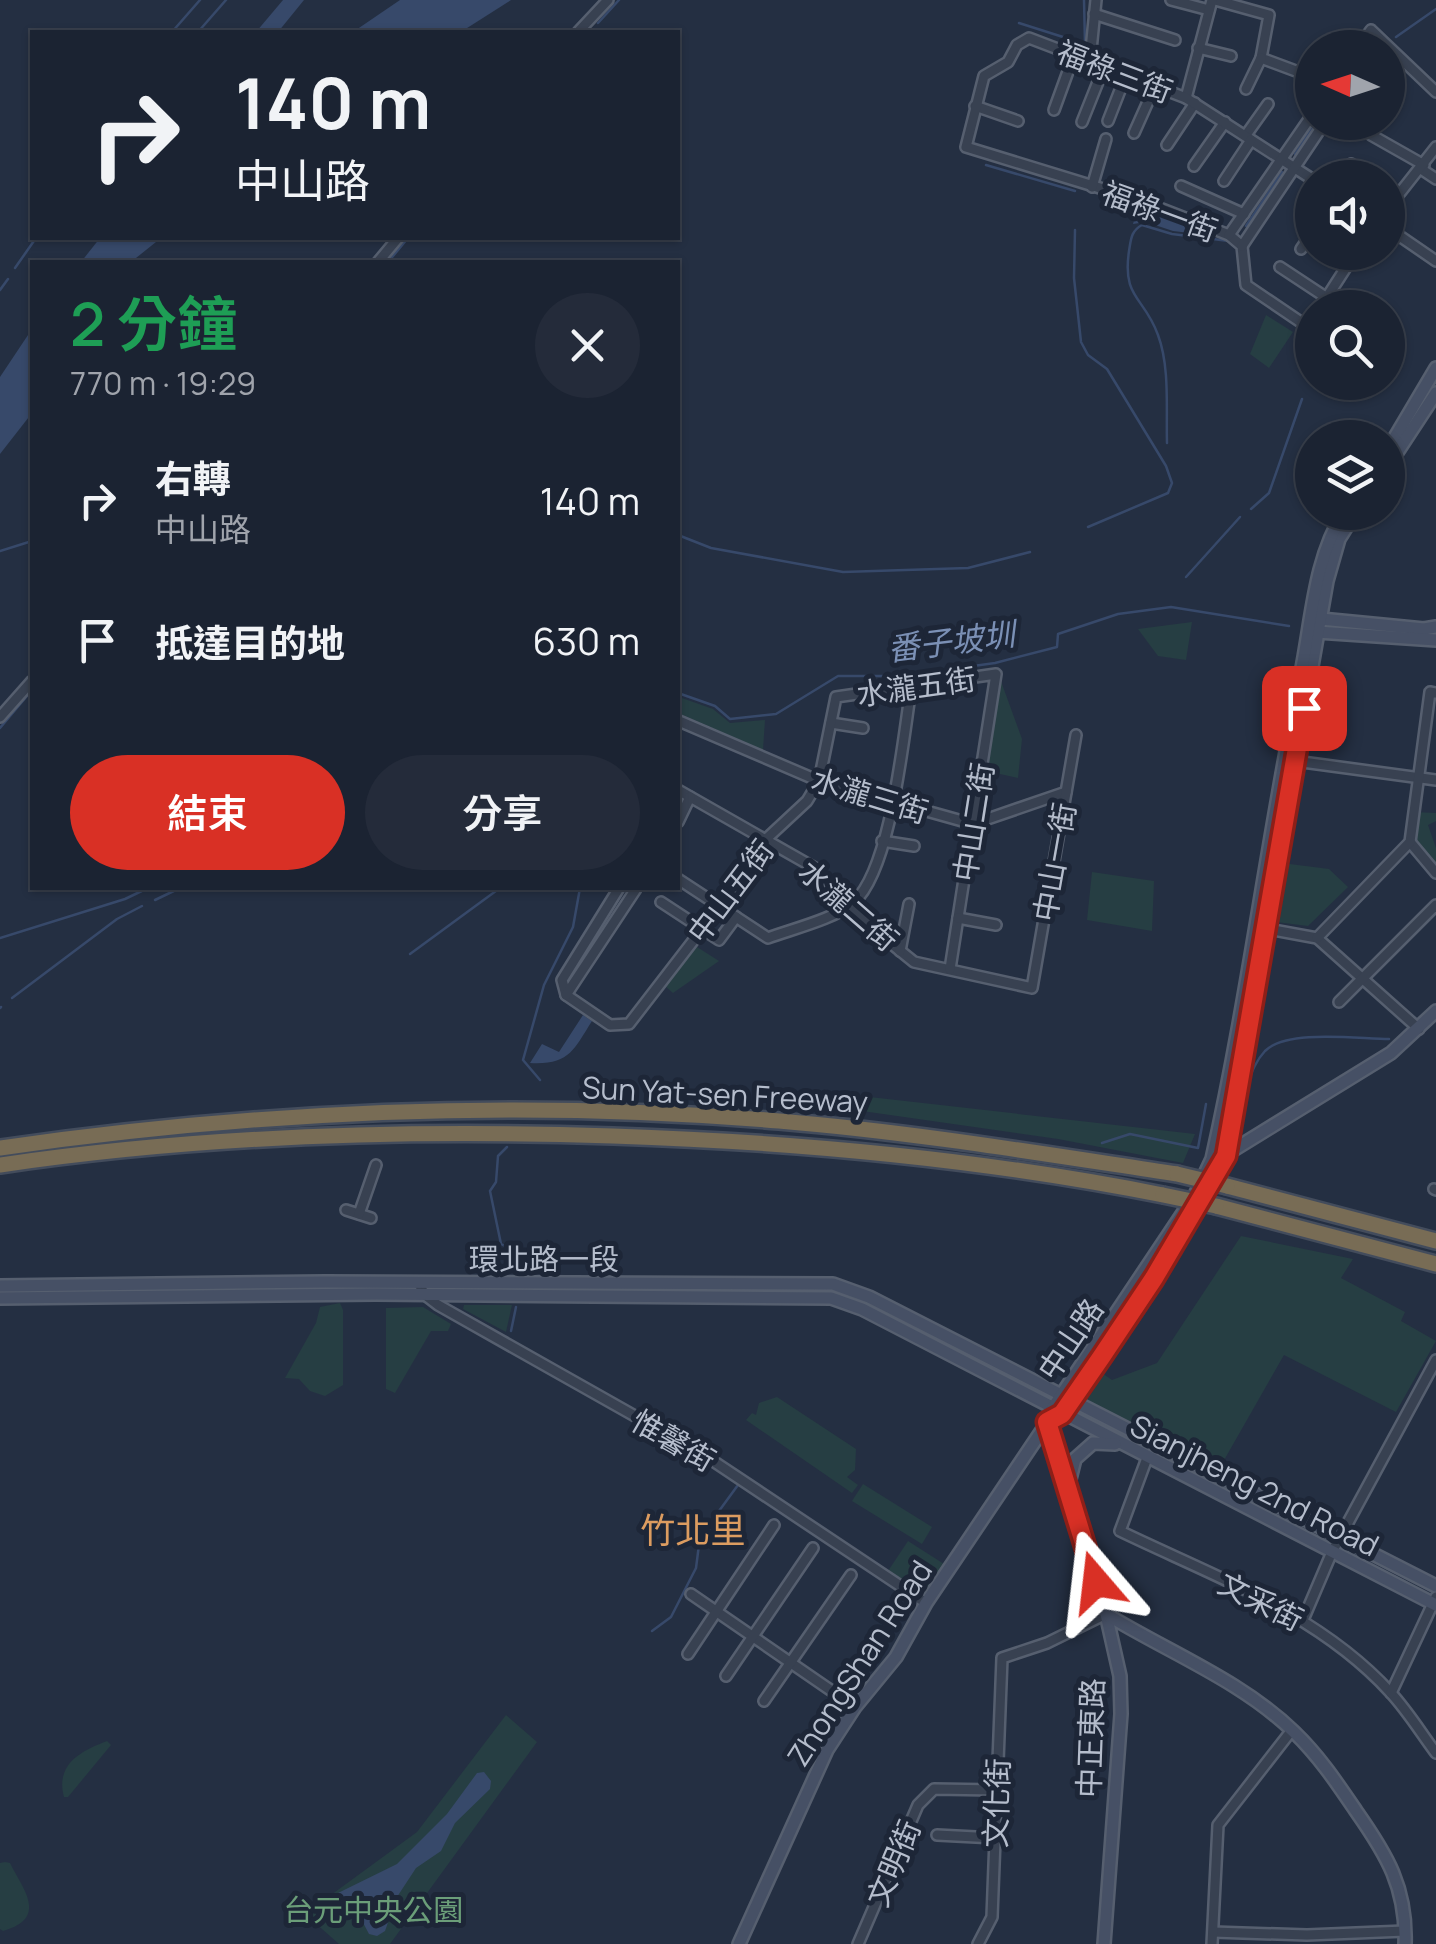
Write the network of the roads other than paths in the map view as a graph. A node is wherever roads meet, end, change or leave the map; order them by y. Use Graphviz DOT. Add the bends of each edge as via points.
graph roads {
  1 [pos="608,0"];
  2 [pos="1096,0"];
  3 [pos="1171,0"];
  4 [pos="1212,3"];
  5 [pos="1094,14"];
  6 [pos="580,30"];
  7 [pos="1175,40"];
  8 [pos="1198,48"];
  9 [pos="1074,55"];
  10 [pos="1230,56"];
  11 [pos="1261,58"];
  12 [pos="1090,60"];
  13 [pos="1405,65"];
  14 [pos="1104,67"];
  15 [pos="1295,71"];
  16 [pos="1126,75"];
  17 [pos="1155,86"];
  18 [pos="1246,90"];
  19 [pos="1436,92"];
  20 [pos="1190,100"];
  21 [pos="1268,104"];
  22 [pos="975,106"];
  23 [pos="1054,110"];
  24 [pos="1108,121"];
  25 [pos="1018,122"];
  26 [pos="1082,122"];
  27 [pos="1225,122"];
  28 [pos="1134,133"];
  29 [pos="1249,138"];
  30 [pos="1106,139"];
  31 [pos="1295,140"];
  32 [pos="1313,140"];
  33 [pos="1380,140"];
  34 [pos="1167,145"];
  35 [pos="966,147"];
  36 [pos="1436,147"];
  37 [pos="1282,159"];
  38 [pos="1194,166"];
  39 [pos="1423,167"];
  40 [pos="1294,168"];
  41 [pos="1436,179"];
  42 [pos="1224,181"];
  43 [pos="1181,186"];
  44 [pos="1092,187"];
  45 [pos="1405,187"];
  46 [pos="1244,214"];
  47 [pos="1229,235"];
  48 [pos="1405,239"];
  49 [pos="396,240"];
  50 [pos="1242,246"];
  51 [pos="380,260"];
  52 [pos="1436,260"];
  53 [pos="1280,267"];
  54 [pos="1308,290"];
  55 [pos="1295,314"];
  56 [pos="1436,368"];
  57 [pos="1436,393"];
  58 [pos="1405,420"];
  59 [pos="1405,440"];
  60 [pos="1333,530"];
  61 [pos="1345,530"];
  62 [pos="1321,619"];
  63 [pos="1436,627"];
  64 [pos="1315,630"];
  65 [pos="1436,640"];
  66 [pos="996,674"];
  67 [pos="30,683"];
  68 [pos="911,688"];
  69 [pos="1433,693"];
  70 [pos="836,698"];
  71 [pos="0,717"];
  72 [pos="680,723"];
  73 [pos="831,723"];
  74 [pos="863,728"];
  75 [pos="1076,735"];
  76 [pos="1296,761"];
  77 [pos="1416,778"];
  78 [pos="1436,780"];
  79 [pos="818,782"];
  80 [pos="680,791"];
  81 [pos="1066,792"];
  82 [pos="690,797"];
  83 [pos="893,802"];
  84 [pos="680,818"];
  85 [pos="973,824"];
  86 [pos="764,841"];
  87 [pos="882,841"];
  88 [pos="1410,842"];
  89 [pos="914,846"];
  90 [pos="1436,873"];
  91 [pos="680,880"];
  92 [pos="619,890"];
  93 [pos="636,890"];
  94 [pos="661,902"];
  95 [pos="909,904"];
  96 [pos="1436,904"];
  97 [pos="720,906"];
  98 [pos="850,906"];
  99 [pos="736,916"];
  100 [pos="958,918"];
  101 [pos="996,925"];
  102 [pos="702,929"];
  103 [pos="1268,929"];
  104 [pos="1317,938"];
  105 [pos="900,950"];
  106 [pos="950,969"];
  107 [pos="1362,977"];
  108 [pos="1032,988"];
  109 [pos="566,995"];
  110 [pos="1339,1002"];
  111 [pos="1436,1011"];
  112 [pos="1419,1029"];
  113 [pos="0,1148"];
  114 [pos="1226,1156"];
  115 [pos="1212,1159"];
  116 [pos="0,1165"];
  117 [pos="376,1165"];
  118 [pos="346,1210"];
  119 [pos="358,1214"];
  120 [pos="372,1218"];
  121 [pos="1436,1241"];
  122 [pos="1436,1264"];
  123 [pos="0,1286"];
  124 [pos="422,1290"];
  125 [pos="0,1298"];
  126 [pos="1436,1360"];
  127 [pos="1067,1396"];
  128 [pos="1057,1412"];
  129 [pos="1047,1422"];
  130 [pos="1120,1444"];
  131 [pos="1147,1458"];
  132 [pos="1068,1487"];
  133 [pos="774,1525"];
  134 [pos="1341,1537"];
  135 [pos="813,1548"];
  136 [pos="1332,1552"];
  137 [pos="852,1575"];
  138 [pos="1436,1586"];
  139 [pos="691,1594"];
  140 [pos="1435,1602"];
  141 [pos="926,1604"];
  142 [pos="716,1612"];
  143 [pos="1106,1614"];
  144 [pos="1303,1620"];
  145 [pos="754,1638"];
  146 [pos="688,1654"];
  147 [pos="790,1662"];
  148 [pos="726,1676"];
  149 [pos="1391,1692"];
  150 [pos="764,1701"];
  151 [pos="855,1707"];
  152 [pos="1292,1730"];
  153 [pos="1436,1753"];
  154 [pos="997,1790"];
  155 [pos="937,1836"];
  156 [pos="995,1838"];
  157 [pos="1405,1937"];
  158 [pos="1213,1938"];
  159 [pos="742,1943"];
  160 [pos="858,1944"];
  161 [pos="978,1944"];
  162 [pos="1104,1944"];
  1 -- 6 [label="street"];
  2 -- 5 [label="street"];
  3 -- 4 [label="street"];
  4 -- 8 [label="street"];
  4 -- 11 [label="street" via="1269,15"];
  5 -- 7 [label="street"];
  5 -- 12 [label="street"];
  8 -- 10 [label="street"];
  8 -- 20 [label="street"];
  9 -- 12 [label="street, 福祿三街"];
  9 -- 22 [label="street, 福祿三街" via="1023,39 1008,62 984,76"];
  9 -- 23 [label="street"];
  11 -- 15 [label="street"];
  11 -- 18 [label="street"];
  12 -- 14 [label="street, 福祿三街"];
  13 -- 19 [label="street"];
  14 -- 16 [label="street, 福祿三街"];
  14 -- 26 [label="street"];
  16 -- 17 [label="street, 福祿三街"];
  16 -- 24 [label="street"];
  17 -- 20 [label="street, 福祿三街"];
  17 -- 28 [label="street"];
  20 -- 27 [label="street, 福祿三街"];
  20 -- 34 [label="street"];
  21 -- 29 [label="street"];
  22 -- 25 [label="street"];
  22 -- 35 [label="street, 福祿三街"];
  27 -- 29 [label="street, 福祿三街"];
  27 -- 38 [label="street"];
  29 -- 37 [label="street, 福祿三街"];
  29 -- 42 [label="street"];
  30 -- 44 [label="street"];
  31 -- 37 [label="street"];
  32 -- 40 [label="street"];
  33 -- 39 [label="street"];
  35 -- 44 [label="street, 福祿一街"];
  36 -- 39 [label="street"];
  37 -- 40 [label="street, 福祿三街"];
  37 -- 46 [label="street"];
  39 -- 41 [label="street"];
  39 -- 45 [label="street"];
  40 -- 50 [label="street"];
  43 -- 46 [label="street"];
  44 -- 47 [label="street, 福祿一街"];
  46 -- 47 [label="street"];
  47 -- 50 [label="street, 福祿一街"];
  48 -- 52 [label="street"];
  49 -- 51 [label="street"];
  50 -- 55 [label="street, 福祿一街" via="1246,286"];
  53 -- 54 [label="street"];
  56 -- 58 [label="street"];
  57 -- 59 [label="street"];
  60 -- 64 [label="street"];
  61 -- 62 [label="street"];
  62 -- 63 [label="street"];
  62 -- 64 [label="street"];
  64 -- 65 [label="street"];
  64 -- 76 [label="street, 中山路"];
  64 -- 115 [label="street, 中山路" via="1288,739"];
  66 -- 68 [label="street, 水瀧五街"];
  66 -- 85 [label="street, 中山二街"];
  67 -- 71 [label="street"];
  68 -- 70 [label="street, 水瀧五街"];
  68 -- 83 [label="street"];
  69 -- 77 [label="street"];
  70 -- 73 [label="street, 中山五街"];
  72 -- 79 [label="street, 水瀧三街"];
  73 -- 74 [label="street"];
  73 -- 79 [label="street, 中山五街"];
  75 -- 81 [label="street, 中山一街"];
  76 -- 77 [label="street"];
  76 -- 103 [label="street, 中山路"];
  77 -- 78 [label="street"];
  77 -- 88 [label="street"];
  79 -- 83 [label="street, 水瀧三街"];
  79 -- 86 [label="street, 中山五街"];
  80 -- 82 [label="street, 水瀧二街"];
  81 -- 85 [label="street"];
  81 -- 108 [label="street, 中山一街"];
  82 -- 84 [label="street"];
  82 -- 86 [label="street, 水瀧二街"];
  83 -- 85 [label="street, 水瀧三街"];
  83 -- 87 [label="street"];
  85 -- 100 [label="street, 中山二街"];
  86 -- 97 [label="street, 中山五街"];
  86 -- 98 [label="street, 水瀧二街" via="815,868"];
  87 -- 89 [label="street"];
  87 -- 98 [label="street" via="868,884"];
  88 -- 90 [label="street"];
  88 -- 104 [label="street"];
  91 -- 97 [label="street"];
  92 -- 109 [label="street" via="562,980"];
  93 -- 109 [label="street"];
  94 -- 102 [label="street"];
  95 -- 105 [label="street"];
  96 -- 107 [label="street"];
  97 -- 99 [label="street"];
  97 -- 102 [label="street, 中山五街"];
  98 -- 99 [label="street" via="768,938"];
  98 -- 105 [label="street, 水瀧二街"];
  99 -- 102 [label="street" via="719,940"];
  100 -- 101 [label="street"];
  100 -- 106 [label="street, 中山二街"];
  102 -- 109 [label="street, 中山五街" via="628,1024 610,1024"];
  103 -- 104 [label="street"];
  103 -- 114 [label="street, 中山路"];
  104 -- 107 [label="street"];
  105 -- 106 [label="street, 水瀧二街" via="914,962"];
  106 -- 108 [label="street, 水瀧二街"];
  107 -- 110 [label="street"];
  107 -- 112 [label="street"];
  111 -- 112 [label="street"];
  112 -- 114 [label="street"];
  113 -- 121 [label="highway, Sun Yat-sen Freeway, bridge" via="192,1124 456,1110 776,1121 1177,1174"];
  114 -- 115 [label="street"];
  114 -- 127 [label="street, 中山路" via="1154,1278"];
  115 -- 127 [label="street, 中山路" via="1196,1195"];
  116 -- 122 [label="highway, Sun Yat-sen Freeway, bridge" via="277,1137 489,1132 816,1147 1078,1178 1216,1206"];
  117 -- 119 [label="street"];
  118 -- 119 [label="street"];
  119 -- 120 [label="street"];
  123 -- 124 [label="street, 環北路一段" via="325,1282"];
  124 -- 125 [label="street, 環北路一段"];
  124 -- 127 [label="street, 環北路一段" via="833,1284"];
  124 -- 128 [label="street, 環北路一段" via="831,1298"];
  124 -- 141 [label="street, 惟馨街" via="704,1455"];
  126 -- 134 [label="street"];
  127 -- 128 [label="street, 中山路"];
  127 -- 134 [label="street, Sianjheng 2nd Road"];
  128 -- 129 [label="street, 中山路"];
  128 -- 130 [label="street, Sianjheng 2nd Road"];
  129 -- 132 [label="street, 中正東路"];
  129 -- 141 [label="street, ZhongShan Road"];
  130 -- 131 [label="street, Sianjheng 2nd Road"];
  130 -- 132 [label="street" via="1093,1443 1075,1459"];
  131 -- 136 [label="street, Sianjheng 2nd Road"];
  131 -- 144 [label="street, 文采街" via="1120,1531"];
  132 -- 143 [label="street, 中正東路"];
  133 -- 142 [label="street"];
  134 -- 136 [label="street"];
  134 -- 138 [label="street, Sianjheng 2nd Road"];
  135 -- 145 [label="street"];
  136 -- 140 [label="street, Sianjheng 2nd Road"];
  136 -- 144 [label="street"];
  137 -- 147 [label="street"];
  139 -- 142 [label="street"];
  140 -- 149 [label="street"];
  141 -- 151 [label="street, ZhongShan Road" via="896,1657"];
  142 -- 145 [label="street"];
  142 -- 146 [label="street"];
  143 -- 152 [label="street" via="1255,1700"];
  143 -- 154 [label="street, 文化街" via="1002,1658"];
  143 -- 162 [label="street, 中正東路" via="1121,1714"];
  144 -- 149 [label="street, 文采街"];
  145 -- 147 [label="street"];
  145 -- 148 [label="street"];
  147 -- 150 [label="street"];
  147 -- 151 [label="street"];
  149 -- 153 [label="street, 文采街"];
  151 -- 159 [label="street, ZhongShan Road" via="827,1750"];
  152 -- 157 [label="street" via="1381,1844 1400,1886"];
  152 -- 158 [label="street" via="1218,1824"];
  154 -- 156 [label="street, 文化街"];
  154 -- 160 [label="street, 文明街" via="934,1789 918,1805"];
  155 -- 156 [label="street"];
  156 -- 161 [label="street, 文化街" via="992,1917"];
  157 -- 158 [label="street"];
}
